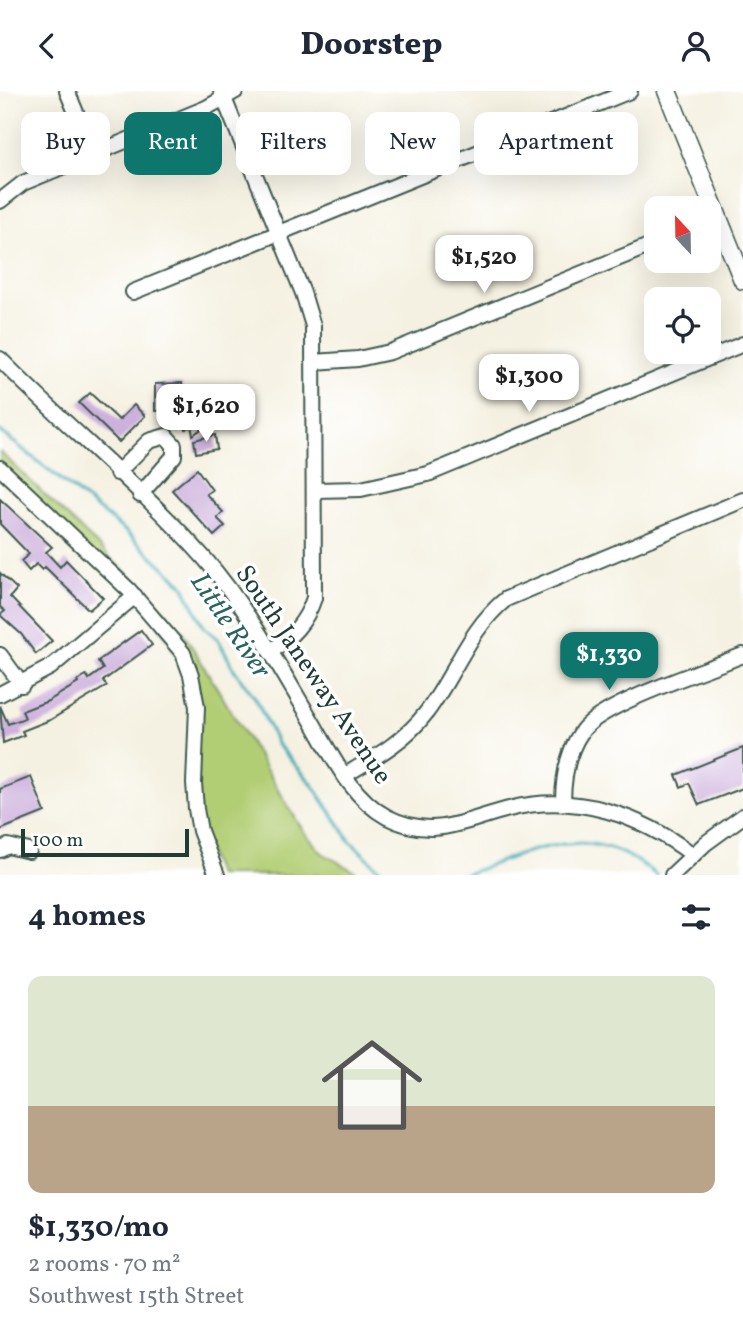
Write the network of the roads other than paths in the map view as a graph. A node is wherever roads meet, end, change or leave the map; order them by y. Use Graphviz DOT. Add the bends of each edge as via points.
graph roads {
  1 [pos="67,91"];
  2 [pos="630,91"];
  3 [pos="667,91"];
  4 [pos="227,93"];
  5 [pos="76,112"];
  6 [pos="110,145"];
  7 [pos="41,175"];
  8 [pos="704,196"];
  9 [pos="0,201"];
  10 [pos="278,233"];
  11 [pos="721,236"];
  12 [pos="644,248"];
  13 [pos="743,280"];
  14 [pos="133,292"];
  15 [pos="743,344"];
  16 [pos="0,359"];
  17 [pos="314,362"];
  18 [pos="0,468"];
  19 [pos="117,473"];
  20 [pos="315,490"];
  21 [pos="140,495"];
  22 [pos="743,500"];
  23 [pos="135,596"];
  24 [pos="270,652"];
  25 [pos="0,655"];
  26 [pos="743,655"];
  27 [pos="22,685"];
  28 [pos="0,694"];
  29 [pos="345,775"];
  30 [pos="563,803"];
  31 [pos="743,817"];
  32 [pos="0,850"];
  33 [pos="29,851"];
  34 [pos="693,855"];
  35 [pos="674,874"];
  36 [pos="217,875"];
  1 -- 5 [label="street"];
  2 -- 10 [label="street"];
  3 -- 8 [label="main road"];
  4 -- 6 [label="street"];
  4 -- 10 [label="street"];
  7 -- 9 [label="street"];
  10 -- 14 [label="street"];
  10 -- 17 [label="street" via="311,317"];
  11 -- 13 [label="main road"];
  12 -- 17 [label="street" via="390,352"];
  15 -- 20 [label="street" via="428,474 360,489"];
  16 -- 19 [label="street, South Janeway Avenue"];
  17 -- 20 [label="street"];
  18 -- 23 [label="street"];
  19 -- 21 [label="street, South Janeway Avenue"];
  19 -- 21 [label="street" via="155,437 171,440 174,456"];
  20 -- 24 [label="street" via="314,598 295,632"];
  21 -- 24 [label="street, South Janeway Avenue" via="205,560"];
  22 -- 29 [label="street" via="506,599 475,630 432,705 414,727"];
  23 -- 27 [label="street" via="51,667"];
  23 -- 36 [label="street" via="183,653 193,682 196,809"];
  24 -- 29 [label="street, South Janeway Avenue"];
  25 -- 27 [label="street"];
  26 -- 30 [label="street" via="592,721 568,759"];
  27 -- 28 [label="street"];
  29 -- 30 [label="street, South Janeway Avenue" via="375,810 399,823 428,829 464,825 522,806"];
  30 -- 34 [label="street, South Janeway Avenue" via="631,818"];
  31 -- 34 [label="street"];
  32 -- 33 [label="street" via="8,846"];
  34 -- 35 [label="street"];
}
